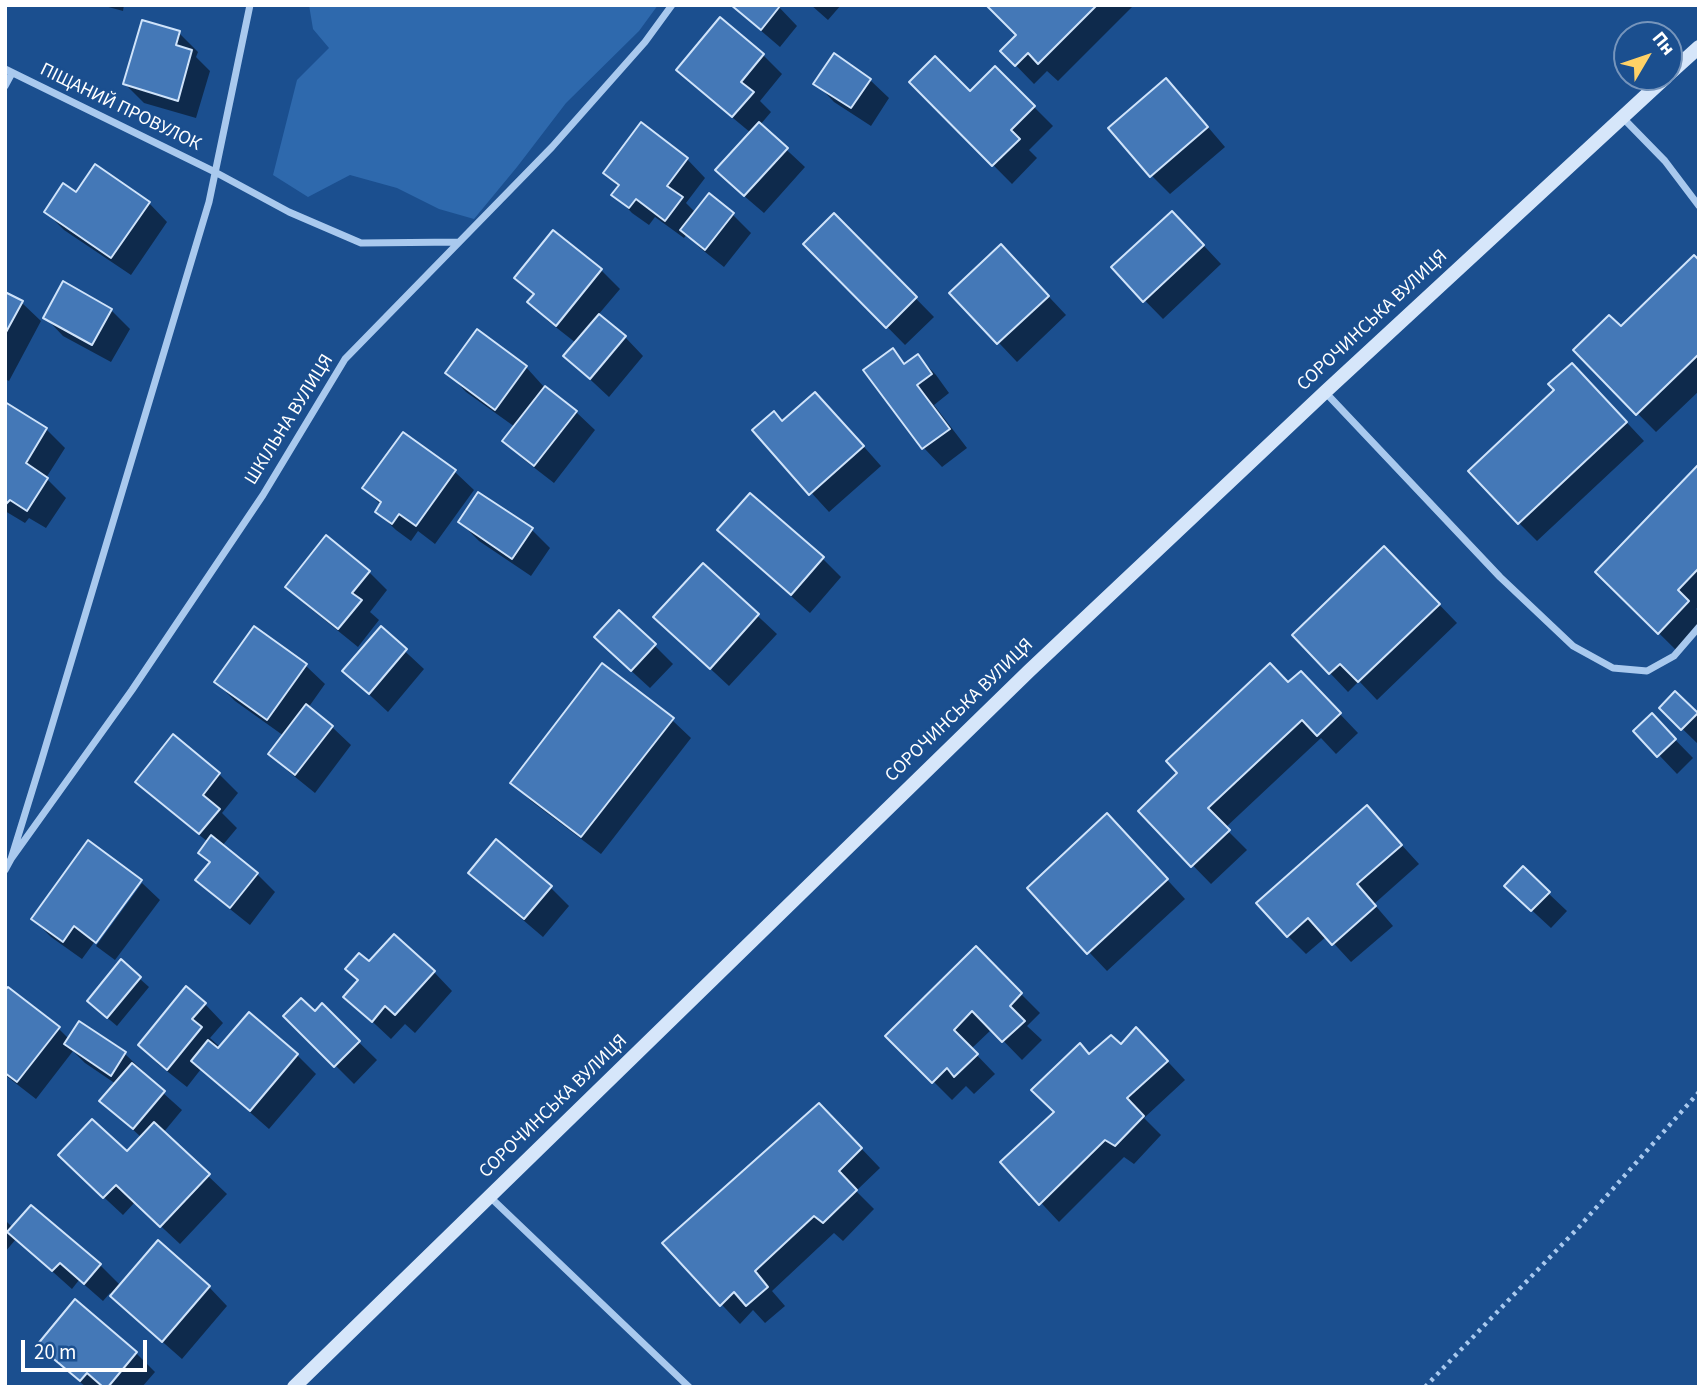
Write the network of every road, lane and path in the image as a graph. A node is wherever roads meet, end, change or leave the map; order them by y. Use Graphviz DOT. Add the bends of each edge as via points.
graph roads {
  1 [pos="250,5"];
  2 [pos="672,5"];
  3 [pos="1699,47"];
  4 [pos="1683,62"];
  5 [pos="9,71"];
  6 [pos="5,86"];
  7 [pos="1652,91"];
  8 [pos="1623,118"];
  9 [pos="215,172"];
  10 [pos="1699,206"];
  11 [pos="459,242"];
  12 [pos="1325,391"];
  13 [pos="1699,627"];
  14 [pos="11,859"];
  15 [pos="5,870"];
  16 [pos="1699,1092"];
  17 [pos="489,1196"];
  18 [pos="295,1387"];
  19 [pos="689,1387"];
  20 [pos="1425,1387"];
  1 -- 9 [label="street, ШКІЛЬНА ВУЛИЦЯ"];
  2 -- 11 [label="street, ШКІЛЬНА ВУЛИЦЯ" via="552,146"];
  3 -- 4 [label="main road, СОРОЧИНСЬКА ВУЛИЦЯ"];
  5 -- 6 [label="street, ПІЩАНИЙ ПРОВУЛОК"];
  5 -- 9 [label="street, ПІЩАНИЙ ПРОВУЛОК"];
  7 -- 8 [label="main road, СОРОЧИНСЬКА ВУЛИЦЯ"];
  8 -- 10 [label="street" via="1665,160"];
  8 -- 12 [label="main road, СОРОЧИНСЬКА ВУЛИЦЯ"];
  9 -- 11 [label="street, ПІЩАНИЙ ПРОВУЛОК" via="360,243"];
  9 -- 14 [label="street, ШКІЛЬНА ВУЛИЦЯ"];
  11 -- 14 [label="street, ШКІЛЬНА ВУЛИЦЯ" via="345,359 263,495"];
  12 -- 13 [label="street" via="1500,577 1573,646 1613,668 1647,671 1674,656"];
  12 -- 17 [label="main road, СОРОЧИНСЬКА ВУЛИЦЯ" via="1029,671"];
  14 -- 15 [label="street, ШКІЛЬНА ВУЛИЦЯ"];
  16 -- 20 [label="path" via="1579,1227"];
  17 -- 18 [label="main road, СОРОЧИНСЬКА ВУЛИЦЯ"];
  17 -- 19 [label="street"];
}
